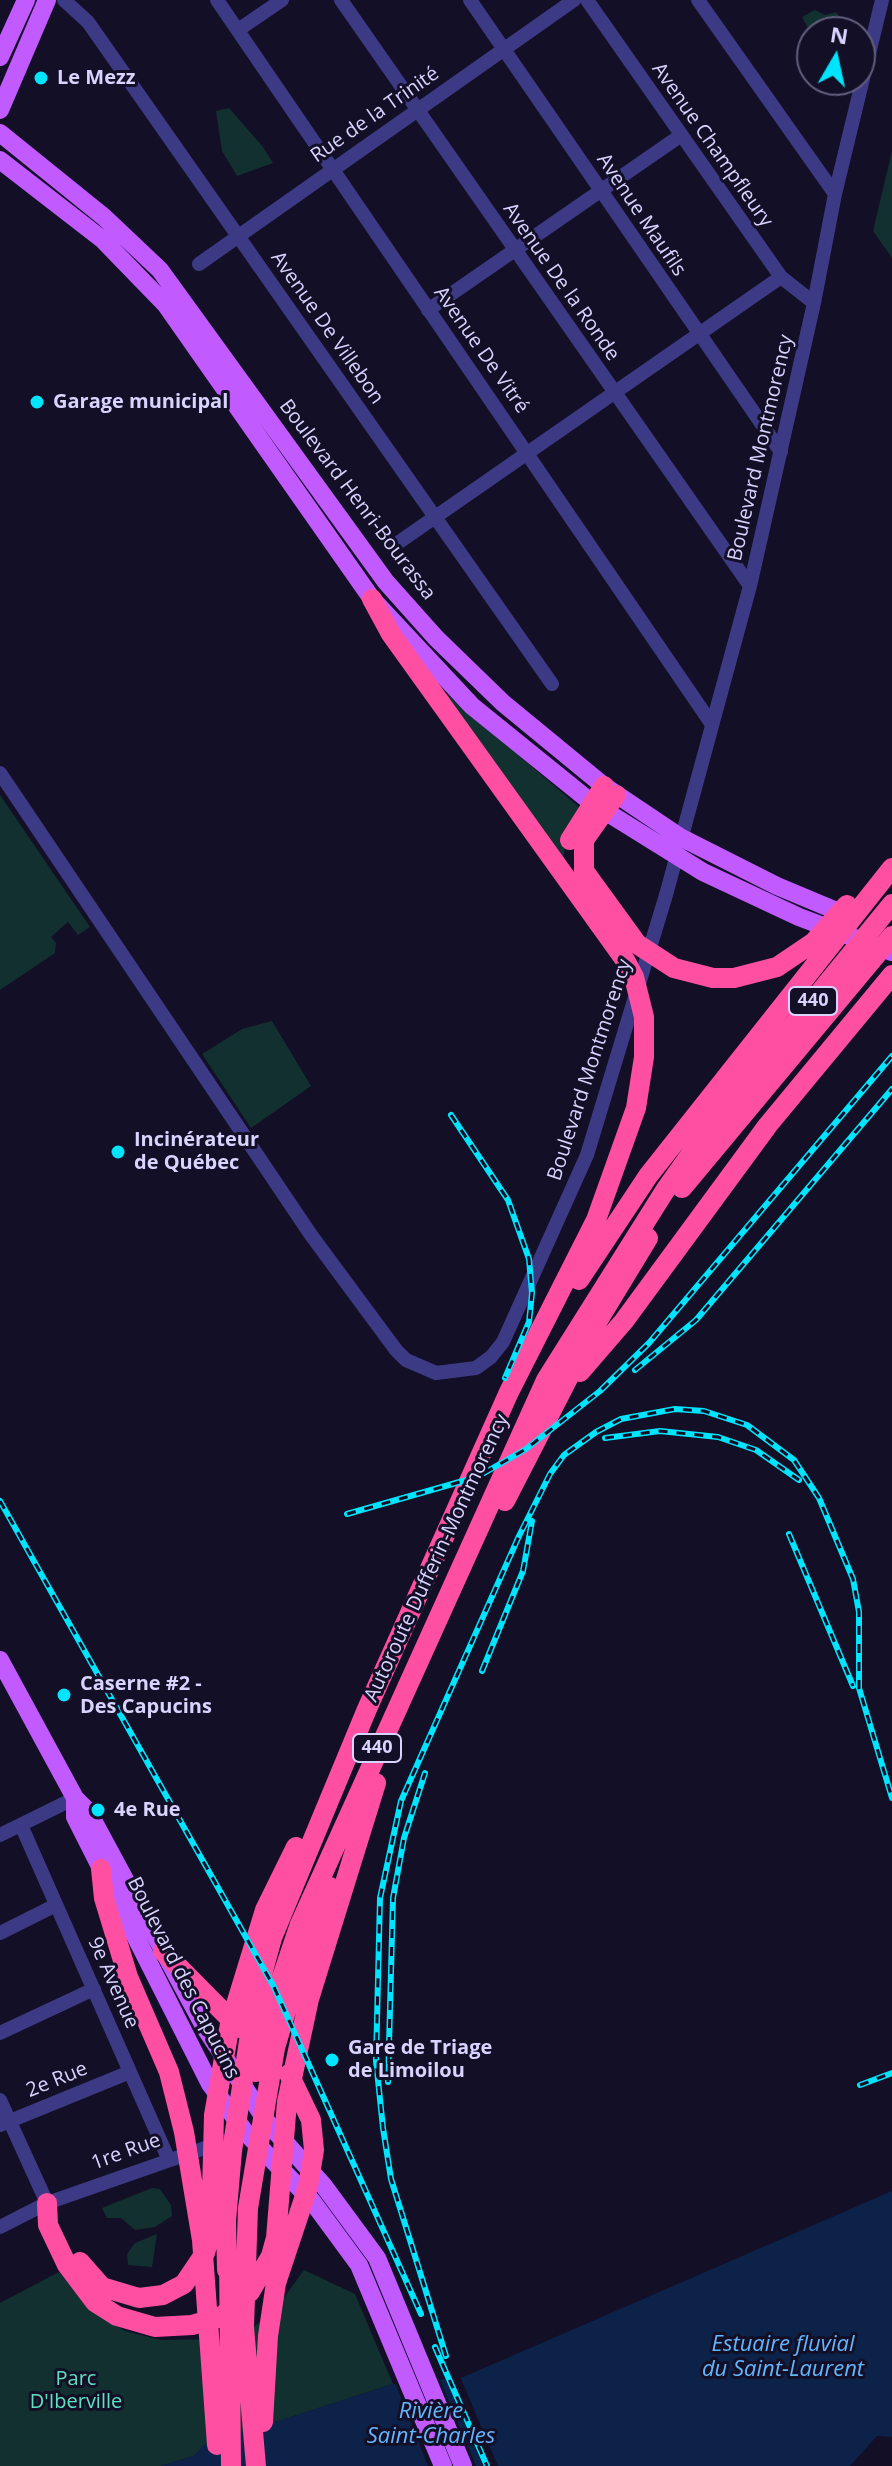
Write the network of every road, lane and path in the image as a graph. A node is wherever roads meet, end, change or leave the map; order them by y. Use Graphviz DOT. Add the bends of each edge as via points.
graph roads {
  1 [pos="26,0"];
  2 [pos="47,0"];
  3 [pos="64,0"];
  4 [pos="217,0"];
  5 [pos="282,0"];
  6 [pos="341,0"];
  7 [pos="470,0"];
  8 [pos="574,0"];
  9 [pos="587,0"];
  10 [pos="698,0"];
  11 [pos="882,0"];
  12 [pos="238,30"];
  13 [pos="504,49"];
  14 [pos="0,57"];
  15 [pos="0,110"];
  16 [pos="417,111"];
  17 [pos="0,133"];
  18 [pos="680,136"];
  19 [pos="0,160"];
  20 [pos="331,170"];
  21 [pos="600,190"];
  22 [pos="835,194"];
  23 [pos="239,233"];
  24 [pos="513,249"];
  25 [pos="199,264"];
  26 [pos="781,277"];
  27 [pos="814,303"];
  28 [pos="428,310"];
  29 [pos="698,335"];
  30 [pos="615,392"];
  31 [pos="781,452"];
  32 [pos="529,454"];
  33 [pos="435,517"];
  34 [pos="392,547"];
  35 [pos="750,586"];
  36 [pos="372,599"];
  37 [pos="552,684"];
  38 [pos="711,723"];
  39 [pos="0,773"];
  40 [pos="604,799"];
  41 [pos="653,831"];
  42 [pos="892,854"];
  43 [pos="892,868"];
  44 [pos="580,887"];
  45 [pos="892,904"];
  46 [pos="892,933"];
  47 [pos="892,952"];
  48 [pos="892,975"];
  49 [pos="892,984"];
  50 [pos="838,1041"];
  51 [pos="734,1099"];
  52 [pos="562,1393"];
  53 [pos="489,1441"];
  54 [pos="0,1660"];
  55 [pos="367,1709"];
  56 [pos="376,1783"];
  57 [pos="75,1798"];
  58 [pos="21,1825"];
  59 [pos="0,1835"];
  60 [pos="101,1869"];
  61 [pos="56,1905"];
  62 [pos="0,1933"];
  63 [pos="163,1951"];
  64 [pos="94,1989"];
  65 [pos="0,2033"];
  66 [pos="130,2072"];
  67 [pos="0,2100"];
  68 [pos="267,2122"];
  69 [pos="5,2123"];
  70 [pos="245,2140"];
  71 [pos="168,2158"];
  72 [pos="47,2203"];
  73 [pos="0,2227"];
  74 [pos="227,2270"];
  75 [pos="219,2466"];
  76 [pos="231,2466"];
  77 [pos="258,2466"];
  78 [pos="443,2466"];
  79 [pos="463,2466"];
  1 -- 14 [label="main road"];
  2 -- 15 [label="main road"];
  3 -- 23 [label="street, Avenue De Villebon" via="88,22"];
  4 -- 12 [label="street, Avenue De Vitré"];
  5 -- 12 [label="street"];
  6 -- 16 [label="street, Avenue De la Ronde"];
  7 -- 13 [label="street, Avenue Maufils"];
  8 -- 13 [label="street, Rue de la Trinité"];
  9 -- 18 [label="street, Avenue Champfleury"];
  10 -- 22 [label="street"];
  11 -- 22 [label="street, Boulevard Montmorency"];
  12 -- 20 [label="street, Avenue De Vitré"];
  13 -- 16 [label="street, Rue de la Trinité"];
  13 -- 21 [label="street, Avenue Maufils"];
  16 -- 20 [label="street, Rue de la Trinité"];
  16 -- 24 [label="street, Avenue De la Ronde"];
  17 -- 40 [label="main road, Boulevard Henri-Bourassa" via="160,270 386,582"];
  18 -- 21 [label="street"];
  18 -- 26 [label="street, Avenue Champfleury"];
  19 -- 36 [label="main road, Boulevard Henri-Bourassa" via="103,240 166,305"];
  20 -- 23 [label="street, Rue de la Trinité"];
  20 -- 28 [label="street, Avenue De Vitré"];
  21 -- 24 [label="street"];
  21 -- 29 [label="street, Avenue Maufils"];
  22 -- 27 [label="street, Boulevard Montmorency"];
  23 -- 25 [label="street, Rue de la Trinité"];
  23 -- 33 [label="street, Avenue De Villebon"];
  24 -- 28 [label="street"];
  24 -- 30 [label="street, Avenue De la Ronde"];
  26 -- 27 [label="street, Avenue Champfleury"];
  26 -- 29 [label="street"];
  27 -- 31 [label="street, Boulevard Montmorency"];
  28 -- 32 [label="street, Avenue De Vitré"];
  29 -- 30 [label="street"];
  29 -- 31 [label="street, Avenue Maufils"];
  30 -- 32 [label="street"];
  30 -- 35 [label="street, Avenue De la Ronde"];
  31 -- 35 [label="street, Boulevard Montmorency"];
  32 -- 33 [label="street"];
  32 -- 38 [label="street, Avenue De Vitré"];
  33 -- 34 [label="street"];
  33 -- 37 [label="street, Avenue De Villebon"];
  35 -- 38 [label="street, Boulevard Montmorency"];
  36 -- 40 [label="main road, Boulevard Henri-Bourassa" via="472,706"];
  36 -- 44 [label="highway" via="391,634"];
  38 -- 39 [label="street, Boulevard Montmorency" via="587,1155 503,1342 476,1368 457,1373 417,1366 396,1350 311,1235"];
  40 -- 41 [label="main road, Boulevard Henri-Bourassa"];
  40 -- 44 [label="highway" via="569,843 567,863"];
  41 -- 46 [label="main road, Boulevard Henri-Bourassa"];
  41 -- 47 [label="main road, Boulevard Henri-Bourassa" via="738,890"];
  42 -- 44 [label="highway" via="814,942 777,967 734,978 693,975 655,958"];
  43 -- 51 [label="highway"];
  44 -- 53 [label="highway" via="634,977 644,1027 641,1078 596,1220"];
  45 -- 51 [label="highway, Autoroute Dufferin-Montmorency / 440"];
  46 -- 51 [label="highway, Autoroute Dufferin-Montmorency / 440"];
  48 -- 50 [label="highway"];
  49 -- 50 [label="highway"];
  50 -- 52 [label="highway" via="768,1125 624,1321"];
  51 -- 52 [label="highway, Autoroute Dufferin-Montmorency / 440" via="597,1322"];
  51 -- 53 [label="highway" via="648,1176 581,1275"];
  51 -- 74 [label="highway, Autoroute Dufferin-Montmorency / 440" via="621,1254 546,1380 311,1898 279,1984 253,2084"];
  52 -- 56 [label="highway, Autoroute Dufferin-Montmorency / 440" via="514,1480"];
  53 -- 55 [label="highway"];
  54 -- 57 [label="main road, Boulevard des Capucins"];
  55 -- 72 [label="highway" via="265,1910 245,1966 220,2078 211,2232 205,2253 184,2284 151,2298 127,2298 93,2280"];
  55 -- 74 [label="highway" via="272,1938 256,1996 228,2188"];
  56 -- 72 [label="highway" via="297,2052 287,2102 276,2238 266,2266 231,2311 192,2325 155,2327 117,2316 83,2289 48,2225"];
  56 -- 77 [label="highway, Autoroute Dufferin-Montmorency / 440" via="299,1970 267,2084 244,2256 244,2327"];
  57 -- 58 [label="street"];
  57 -- 60 [label="main road, Boulevard des Capucins" via="75,1817"];
  57 -- 63 [label="main road, Boulevard des Capucins" via="88,1811"];
  58 -- 59 [label="street"];
  58 -- 61 [label="street, 9e Avenue"];
  60 -- 70 [label="main road, Boulevard des Capucins" via="195,2058"];
  60 -- 75 [label="highway" via="104,1898 128,1977 171,2078 202,2240"];
  61 -- 62 [label="street"];
  61 -- 64 [label="street, 9e Avenue"];
  63 -- 68 [label="main road, Boulevard des Capucins" via="205,2028"];
  63 -- 77 [label="highway" via="217,2009 281,2065 299,2092 314,2134 313,2167 282,2257 272,2308"];
  64 -- 65 [label="street"];
  64 -- 66 [label="street, 9e Avenue"];
  66 -- 69 [label="street, 2e Rue"];
  66 -- 71 [label="street, 9e Avenue"];
  67 -- 69 [label="street"];
  68 -- 70 [label="street, 1re Rue"];
  68 -- 79 [label="main road, Boulevard des Capucins" via="324,2186 377,2258"];
  69 -- 72 [label="street"];
  70 -- 71 [label="street, 1re Rue"];
  70 -- 78 [label="main road, Boulevard des Capucins" via="312,2201 359,2265"];
  71 -- 72 [label="street, 1re Rue"];
  72 -- 73 [label="street, 1re Rue"];
  74 -- 76 [label="highway, Autoroute Dufferin-Montmorency / 440"];
}
